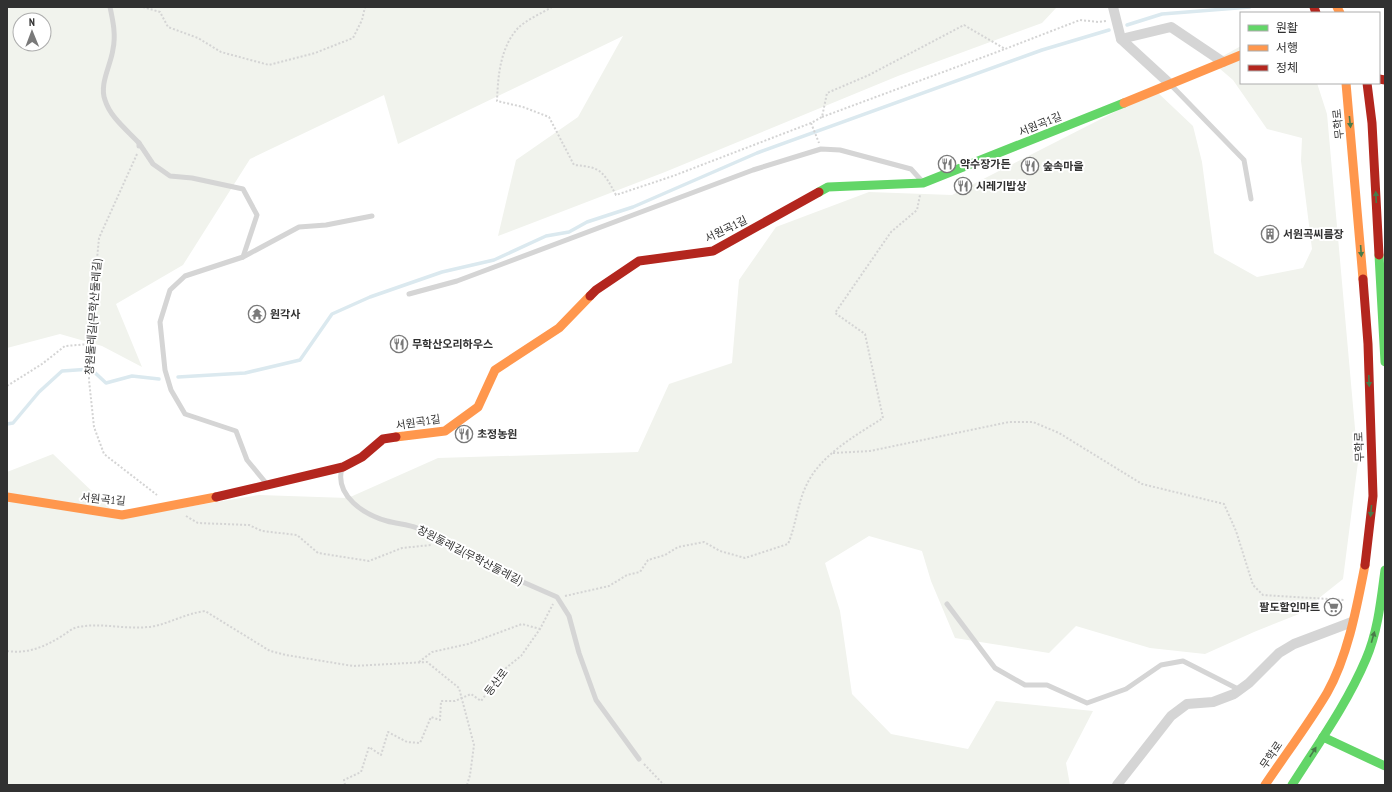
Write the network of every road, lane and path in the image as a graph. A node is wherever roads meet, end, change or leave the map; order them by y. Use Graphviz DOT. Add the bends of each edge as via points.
graph roads {
  1 [pos="110,7"];
  2 [pos="143,7"];
  3 [pos="365,7"];
  4 [pos="552,7"];
  5 [pos="1113,7"];
  6 [pos="1116,19"];
  7 [pos="1121,39"];
  8 [pos="1005,49"];
  9 [pos="1240,54"];
  10 [pos="1223,62"];
  11 [pos="1170,84"];
  12 [pos="1347,84"];
  13 [pos="1367,84"];
  14 [pos="822,118"];
  15 [pos="811,123"];
  16 [pos="819,143"];
  17 [pos="139,146"];
  18 [pos="923,183"];
  19 [pos="1250,199"];
  20 [pos="372,216"];
  21 [pos="243,257"];
  22 [pos="1382,278"];
  23 [pos="408,294"];
  24 [pos="89,344"];
  25 [pos="1385,362"];
  26 [pos="7,386"];
  27 [pos="832,453"];
  28 [pos="343,467"];
  29 [pos="267,484"];
  30 [pos="7,497"];
  31 [pos="171,507"];
  32 [pos="446,543"];
  33 [pos="1385,570"];
  34 [pos="557,598"];
  35 [pos="1358,600"];
  36 [pos="947,604"];
  37 [pos="1352,622"];
  38 [pos="540,629"];
  39 [pos="7,651"];
  40 [pos="418,662"];
  41 [pos="1240,690"];
  42 [pos="462,697"];
  43 [pos="1323,737"];
  44 [pos="639,759"];
  45 [pos="1385,766"];
  46 [pos="344,785"];
  47 [pos="467,785"];
  48 [pos="664,785"];
  49 [pos="1117,785"];
  50 [pos="1265,785"];
  51 [pos="1292,785"];
  1 -- 17 [label="lane" via="115,31 114,50 105,74 104,99 111,112"];
  2 -- 3 [label="path" via="160,12 168,26 198,38 221,52 269,65 315,53 353,38"];
  4 -- 15 [label="path" via="519,28 505,50 498,72 497,101 549,117 574,165 594,167 607,179 616,195"];
  5 -- 6 [label="street"];
  6 -- 7 [label="street"];
  6 -- 8 [label="path" via="1099,22 1080,20"];
  7 -- 10 [label="street" via="1171,27"];
  7 -- 11 [label="street"];
  8 -- 14 [label="path"];
  8 -- 14 [label="path" via="964,25 869,75 827,93"];
  9 -- 10 [label="street, 서원곡1길"];
  10 -- 11 [label="street, 서원곡1길"];
  11 -- 18 [label="street, 서원곡1길"];
  11 -- 19 [label="lane" via="1244,160"];
  12 -- 35 [label="street, 무학로, one-way" via="1368,344 1373,496 1369,540"];
  22 -- 13 [label="street, one-way"];
  14 -- 15 [label="path"];
  15 -- 16 [label="path"];
  17 -- 21 [label="lane" via="153,164 170,176 243,189 256,215"];
  17 -- 24 [label="path, 창원둘레길(무학산둘레길)" via="99,238"];
  18 -- 23 [label="lane" via="911,169 840,150 821,149 753,170 457,281"];
  18 -- 27 [label="path" via="917,210 891,232 835,313 865,334 883,418"];
  18 -- 28 [label="street, 서원곡1길" via="828,187 713,252 638,261 596,290 559,328 495,370 478,406 445,431 383,439 362,457"];
  20 -- 21 [label="lane" via="326,225 299,227"];
  21 -- 29 [label="lane" via="185,276 170,290 160,322 163,359 170,390 185,414 236,431 247,460"];
  22 -- 25 [label="street"];
  24 -- 26 [label="path" via="65,346"];
  24 -- 31 [label="path, 창원둘레길(무학산둘레길)" via="89,380 94,427 104,454"];
  27 -- 34 [label="path" via="812,472 788,544 745,558 720,551 704,542 690,544 648,560 640,572 627,575 609,586"];
  27 -- 35 [label="path" via="870,451 1009,422 1033,422 1059,433 1142,484 1224,504 1236,531 1253,585 1263,595"];
  28 -- 29 [label="street, 서원곡1길"];
  28 -- 32 [label="lane, 창원둘레길(무학산둘레길)" via="340,475 345,493 361,510 387,521 415,527"];
  29 -- 31 [label="street, 서원곡1길" via="247,491"];
  30 -- 31 [label="street, 서원곡1길" via="122,515"];
  31 -- 32 [label="path, 창원둘레길(무학산둘레길)" via="198,523 249,525 262,531 296,535 318,553 369,561 402,548"];
  32 -- 34 [label="lane, 창원둘레길(무학산둘레길)" via="493,569"];
  43 -- 33 [label="street, one-way" via="1346,701 1367,658 1380,612"];
  34 -- 38 [label="path, 등산로"];
  34 -- 44 [label="lane" via="568,616 596,700"];
  35 -- 37 [label="street, 무학로"];
  36 -- 41 [label="lane" via="995,668 1025,685 1047,685 1087,703 1126,689 1161,665 1183,661"];
  37 -- 41 [label="street" via="1294,644 1279,653"];
  37 -- 50 [label="street, 무학로" via="1339,666 1327,693"];
  38 -- 40 [label="path" via="522,624 468,644 432,652"];
  38 -- 42 [label="path, 등산로" via="521,656 506,668 481,701 471,694"];
  39 -- 40 [label="path" via="42,649 76,627 155,626 187,614 205,611 270,651 286,655 353,666"];
  40 -- 42 [label="path" via="427,662 459,688"];
  41 -- 49 [label="street" via="1213,702 1187,704 1171,716"];
  42 -- 46 [label="path, 등산로" via="455,701 440,701 440,720 431,717 420,743 407,742 388,732 381,756 369,747 361,772 344,780"];
  42 -- 47 [label="path" via="474,744"];
  43 -- 45 [label="street"];
  51 -- 43 [label="street, one-way"];
  44 -- 48 [label="path"];
}
